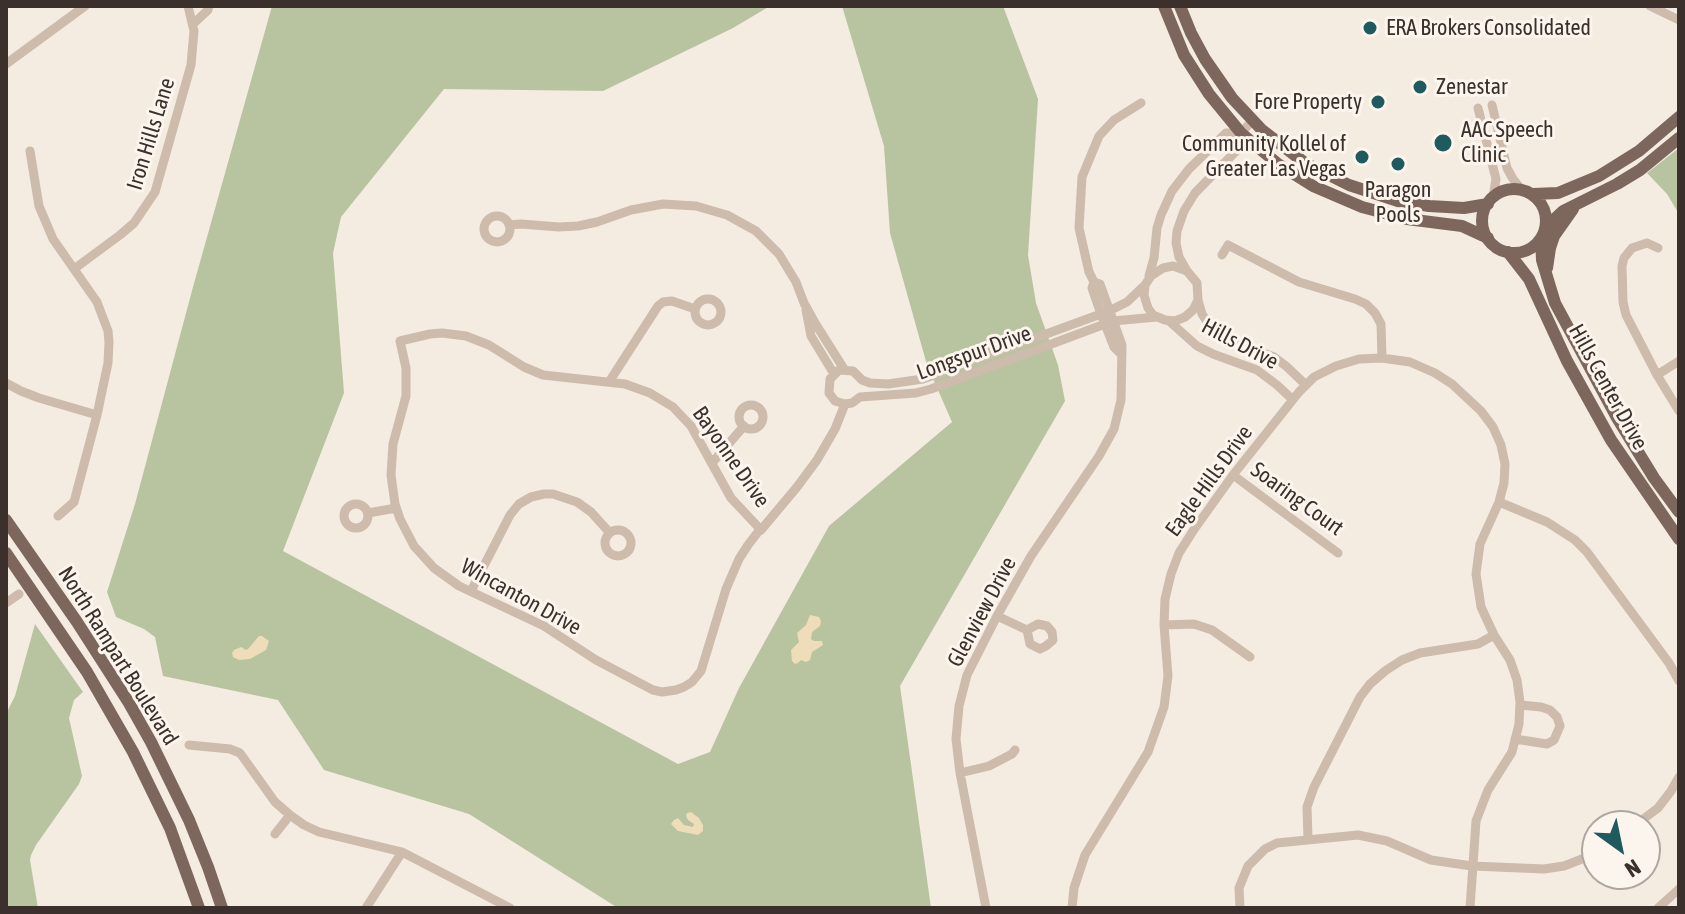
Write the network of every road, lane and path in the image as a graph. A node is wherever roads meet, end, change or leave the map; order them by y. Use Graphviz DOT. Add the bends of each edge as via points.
graph roads {
  1 [pos="85,6"];
  2 [pos="188,6"];
  3 [pos="209,6"];
  4 [pos="1164,6"];
  5 [pos="1180,6"];
  6 [pos="1650,6"];
  7 [pos="1679,20"];
  8 [pos="193,24"];
  9 [pos="6,64"];
  10 [pos="1141,103"];
  11 [pos="1492,105"];
  12 [pos="1478,108"];
  13 [pos="1679,117"];
  14 [pos="1252,121"];
  15 [pos="1241,133"];
  16 [pos="1679,138"];
  17 [pos="30,151"];
  18 [pos="1527,192"];
  19 [pos="1490,201"];
  20 [pos="1579,203"];
  21 [pos="509,225"];
  22 [pos="1543,233"];
  23 [pos="1488,238"];
  24 [pos="1658,248"];
  25 [pos="1508,252"];
  26 [pos="1222,255"];
  27 [pos="74,269"];
  28 [pos="1187,271"];
  29 [pos="1547,279"];
  30 [pos="1146,283"];
  31 [pos="1198,300"];
  32 [pos="804,303"];
  33 [pos="695,309"];
  34 [pos="1105,312"];
  35 [pos="1157,317"];
  36 [pos="1169,321"];
  37 [pos="1109,323"];
  38 [pos="400,341"];
  39 [pos="1382,358"];
  40 [pos="1679,361"];
  41 [pos="844,369"];
  42 [pos="834,374"];
  43 [pos="1657,375"];
  44 [pos="609,382"];
  45 [pos="6,383"];
  46 [pos="1306,385"];
  47 [pos="1292,399"];
  48 [pos="845,404"];
  49 [pos="1679,411"];
  50 [pos="97,415"];
  51 [pos="744,426"];
  52 [pos="712,463"];
  53 [pos="1233,475"];
  54 [pos="1499,502"];
  55 [pos="396,508"];
  56 [pos="1679,512"];
  57 [pos="368,513"];
  58 [pos="58,516"];
  59 [pos="6,520"];
  60 [pos="761,530"];
  61 [pos="610,533"];
  62 [pos="1679,539"];
  63 [pos="6,553"];
  64 [pos="1338,553"];
  65 [pos="471,591"];
  66 [pos="19,594"];
  67 [pos="6,603"];
  68 [pos="997,616"];
  69 [pos="1164,625"];
  70 [pos="1027,630"];
  71 [pos="1494,635"];
  72 [pos="1250,657"];
  73 [pos="1679,681"];
  74 [pos="1520,705"];
  75 [pos="1515,739"];
  76 [pos="189,745"];
  77 [pos="1015,750"];
  78 [pos="960,773"];
  79 [pos="1679,777"];
  80 [pos="1655,810"];
  81 [pos="290,815"];
  82 [pos="189,820"];
  83 [pos="170,828"];
  84 [pos="275,834"];
  85 [pos="1308,839"];
  86 [pos="402,852"];
  87 [pos="1581,859"];
  88 [pos="1472,866"];
  89 [pos="1679,889"];
  90 [pos="1679,896"];
  91 [pos="497,905"];
  92 [pos="199,908"];
  93 [pos="222,908"];
  94 [pos="366,908"];
  95 [pos="510,908"];
  96 [pos="986,908"];
  97 [pos="1072,908"];
  98 [pos="1240,908"];
  99 [pos="1470,908"];
  100 [pos="1659,908"];
  1 -- 9 [label="street"];
  2 -- 8 [label="street, Iron Hills Lane"];
  3 -- 8 [label="street"];
  4 -- 15 [label="main road" via="1191,68"];
  5 -- 14 [label="main road" via="1213,72"];
  6 -- 7 [label="street"];
  8 -- 27 [label="street, Iron Hills Lane" via="191,65 155,192 134,223"];
  10 -- 34 [label="street, Glenview Drive" via="1099,136 1082,177 1079,228 1092,288"];
  11 -- 18 [label="street" via="1507,168"];
  12 -- 19 [label="street" via="1496,179"];
  13 -- 18 [label="main road" via="1599,176 1558,193"];
  14 -- 15 [label="street, Hills Drive"];
  14 -- 19 [label="main road" via="1305,163 1361,190 1429,206 1464,208"];
  15 -- 23 [label="main road" via="1291,173 1337,197 1392,216 1462,226"];
  15 -- 28 [label="street, Hills Drive" via="1242,145 1184,211 1176,243"];
  15 -- 30 [label="street, Hills Drive" via="1226,133 1172,191 1157,228"];
  16 -- 20 [label="main road" via="1640,170"];
  17 -- 27 [label="street" via="39,206"];
  18 -- 19 [label="main road" via="1508,190"];
  18 -- 22 [label="main road" via="1544,211"];
  19 -- 23 [label="main road" via="1483,219"];
  20 -- 22 [label="main road" via="1558,214"];
  20 -- 29 [label="main road" via="1554,236"];
  21 -- 32 [label="street" via="578,226 663,204 712,209 742,222 768,242 789,267"];
  22 -- 25 [label="main road" via="1527,250"];
  22 -- 29 [label="main road, Hills Center Drive" via="1540,255"];
  23 -- 25 [label="main road"];
  24 -- 43 [label="street" via="1647,243 1632,248 1622,266 1626,315"];
  25 -- 62 [label="main road, Hills Center Drive" via="1529,279 1611,440"];
  26 -- 39 [label="street" via="1228,245 1299,282 1366,304 1381,324"];
  27 -- 50 [label="street" via="97,302 108,331 108,363"];
  28 -- 30 [label="street" via="1163,268"];
  28 -- 31 [label="street, Hills Drive" via="1197,283"];
  29 -- 56 [label="main road, Hills Center Drive" via="1616,416"];
  30 -- 34 [label="street, Longspur Drive" via="1127,302"];
  30 -- 35 [label="street" via="1146,304"];
  31 -- 36 [label="street, Hills Drive" via="1190,314"];
  31 -- 46 [label="street, Hills Drive" via="1216,333 1274,357"];
  32 -- 41 [label="street"];
  32 -- 42 [label="street" via="811,336"];
  33 -- 44 [label="street" via="674,301 659,304"];
  34 -- 37 [label="street, Glenview Drive"];
  34 -- 41 [label="street, Longspur Drive" via="923,379 870,383"];
  35 -- 36 [label="street, Hills Drive"];
  35 -- 37 [label="street, Longspur Drive"];
  36 -- 47 [label="street, Hills Drive" via="1197,346 1257,370"];
  37 -- 48 [label="street, Longspur Drive" via="931,389 860,397"];
  37 -- 68 [label="street, Glenview Drive" via="1114,347 1121,354 1121,400 1114,429"];
  38 -- 44 [label="street, Bayonne Drive" via="442,333 466,336 543,375"];
  38 -- 55 [label="street, Wincanton Drive" via="407,382 391,459"];
  39 -- 46 [label="street, Eagle Hills Drive" via="1336,366"];
  39 -- 54 [label="street" via="1435,373 1481,411 1493,427 1505,464"];
  40 -- 43 [label="street"];
  41 -- 42 [label="street"];
  42 -- 48 [label="street" via="829,393"];
  43 -- 49 [label="street"];
  44 -- 52 [label="street, Bayonne Drive" via="638,388 673,407"];
  45 -- 50 [label="street"];
  46 -- 47 [label="street, Eagle Hills Drive"];
  47 -- 53 [label="street, Eagle Hills Drive"];
  48 -- 60 [label="street" via="817,460"];
  50 -- 58 [label="street" via="74,502"];
  51 -- 52 [label="street"];
  52 -- 60 [label="street, Bayonne Drive" via="731,498"];
  53 -- 64 [label="street, Soaring Court"];
  53 -- 69 [label="street, Eagle Hills Drive" via="1179,553"];
  54 -- 71 [label="street" via="1480,544 1476,574 1481,607"];
  54 -- 73 [label="street" via="1575,540"];
  55 -- 57 [label="street"];
  55 -- 65 [label="street, Wincanton Drive" via="424,558"];
  59 -- 82 [label="main road, North Rampart Boulevard" via="104,662"];
  60 -- 65 [label="street, Wincanton Drive" via="731,574 701,671 692,682 666,692 653,690 555,632"];
  61 -- 65 [label="street" via="577,502 553,494 531,497 513,511"];
  63 -- 83 [label="main road, North Rampart Boulevard" via="103,697"];
  66 -- 67 [label="street"];
  68 -- 70 [label="street"];
  68 -- 78 [label="street, Glenview Drive" via="967,675 959,706"];
  69 -- 72 [label="street" via="1194,624 1212,630"];
  69 -- 97 [label="street, Eagle Hills Drive" via="1168,676 1155,738 1085,855"];
  71 -- 74 [label="street" via="1510,660"];
  71 -- 85 [label="street" via="1478,644 1402,660 1370,684 1314,787 1307,807"];
  74 -- 75 [label="street"];
  74 -- 75 [label="street" via="1550,710 1560,726 1547,744"];
  75 -- 88 [label="street" via="1476,821"];
  76 -- 81 [label="street" via="240,753"];
  77 -- 78 [label="street" via="989,766"];
  78 -- 96 [label="street, Glenview Drive"];
  79 -- 80 [label="street"];
  81 -- 84 [label="street"];
  81 -- 86 [label="street" via="319,832"];
  82 -- 83 [label="main road"];
  82 -- 93 [label="main road, North Rampart Boulevard"];
  83 -- 92 [label="main road, North Rampart Boulevard"];
  85 -- 88 [label="street" via="1358,835 1431,860"];
  85 -- 98 [label="street" via="1277,843 1255,857 1242,877"];
  86 -- 91 [label="street"];
  86 -- 94 [label="street"];
  87 -- 88 [label="street" via="1544,869"];
  88 -- 99 [label="street"];
  89 -- 100 [label="street"];
  90 -- 100 [label="street"];
  91 -- 95 [label="street"];
}
